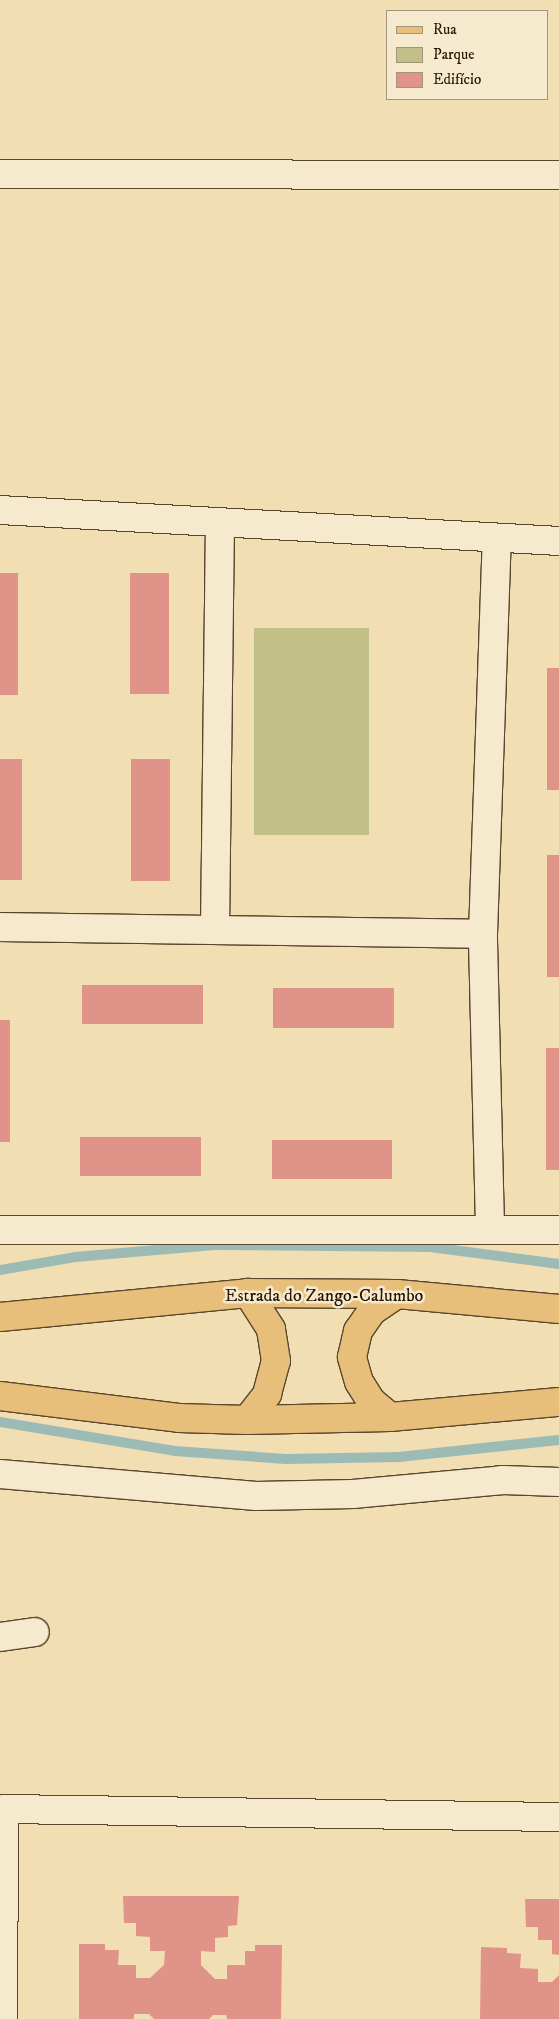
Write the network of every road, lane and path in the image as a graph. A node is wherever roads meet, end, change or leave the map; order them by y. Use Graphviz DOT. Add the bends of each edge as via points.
graph roads {
  1 [pos="0,174"];
  2 [pos="559,175"];
  3 [pos="0,510"];
  4 [pos="220,523"];
  5 [pos="497,538"];
  6 [pos="559,541"];
  7 [pos="0,927"];
  8 [pos="215,930"];
  9 [pos="483,934"];
  10 [pos="490,1227"];
  11 [pos="0,1230"];
  12 [pos="559,1230"];
  13 [pos="248,1292"];
  14 [pos="397,1294"];
  15 [pos="559,1309"];
  16 [pos="0,1317"];
  17 [pos="0,1396"];
  18 [pos="559,1402"];
  19 [pos="390,1417"];
  20 [pos="247,1420"];
  21 [pos="0,1474"];
  22 [pos="559,1482"];
  23 [pos="34,1632"];
  24 [pos="0,1637"];
  25 [pos="2,1809"];
  26 [pos="559,1818"];
  27 [pos="3,2019"];
  1 -- 2 [label="street"];
  3 -- 4 [label="street"];
  4 -- 5 [label="street"];
  4 -- 8 [label="street"];
  5 -- 6 [label="street"];
  5 -- 9 [label="street"];
  7 -- 8 [label="street"];
  8 -- 9 [label="street"];
  9 -- 10 [label="street"];
  10 -- 11 [label="street"];
  10 -- 12 [label="street"];
  13 -- 14 [label="main road, Estrada do Zango-Calumbo"];
  13 -- 16 [label="main road, Estrada do Zango-Calumbo"];
  13 -- 20 [label="main road" via="271,1329 276,1361 267,1394"];
  14 -- 15 [label="main road, Estrada do Zango-Calumbo"];
  14 -- 19 [label="main road" via="372,1311 358,1331 352,1357 359,1382 367,1395"];
  17 -- 20 [label="main road" via="179,1418"];
  18 -- 19 [label="main road"];
  19 -- 20 [label="main road"];
  21 -- 22 [label="street" via="256,1496 353,1494 503,1480"];
  23 -- 24 [label="street"];
  25 -- 26 [label="street"];
  25 -- 27 [label="street"];
}
